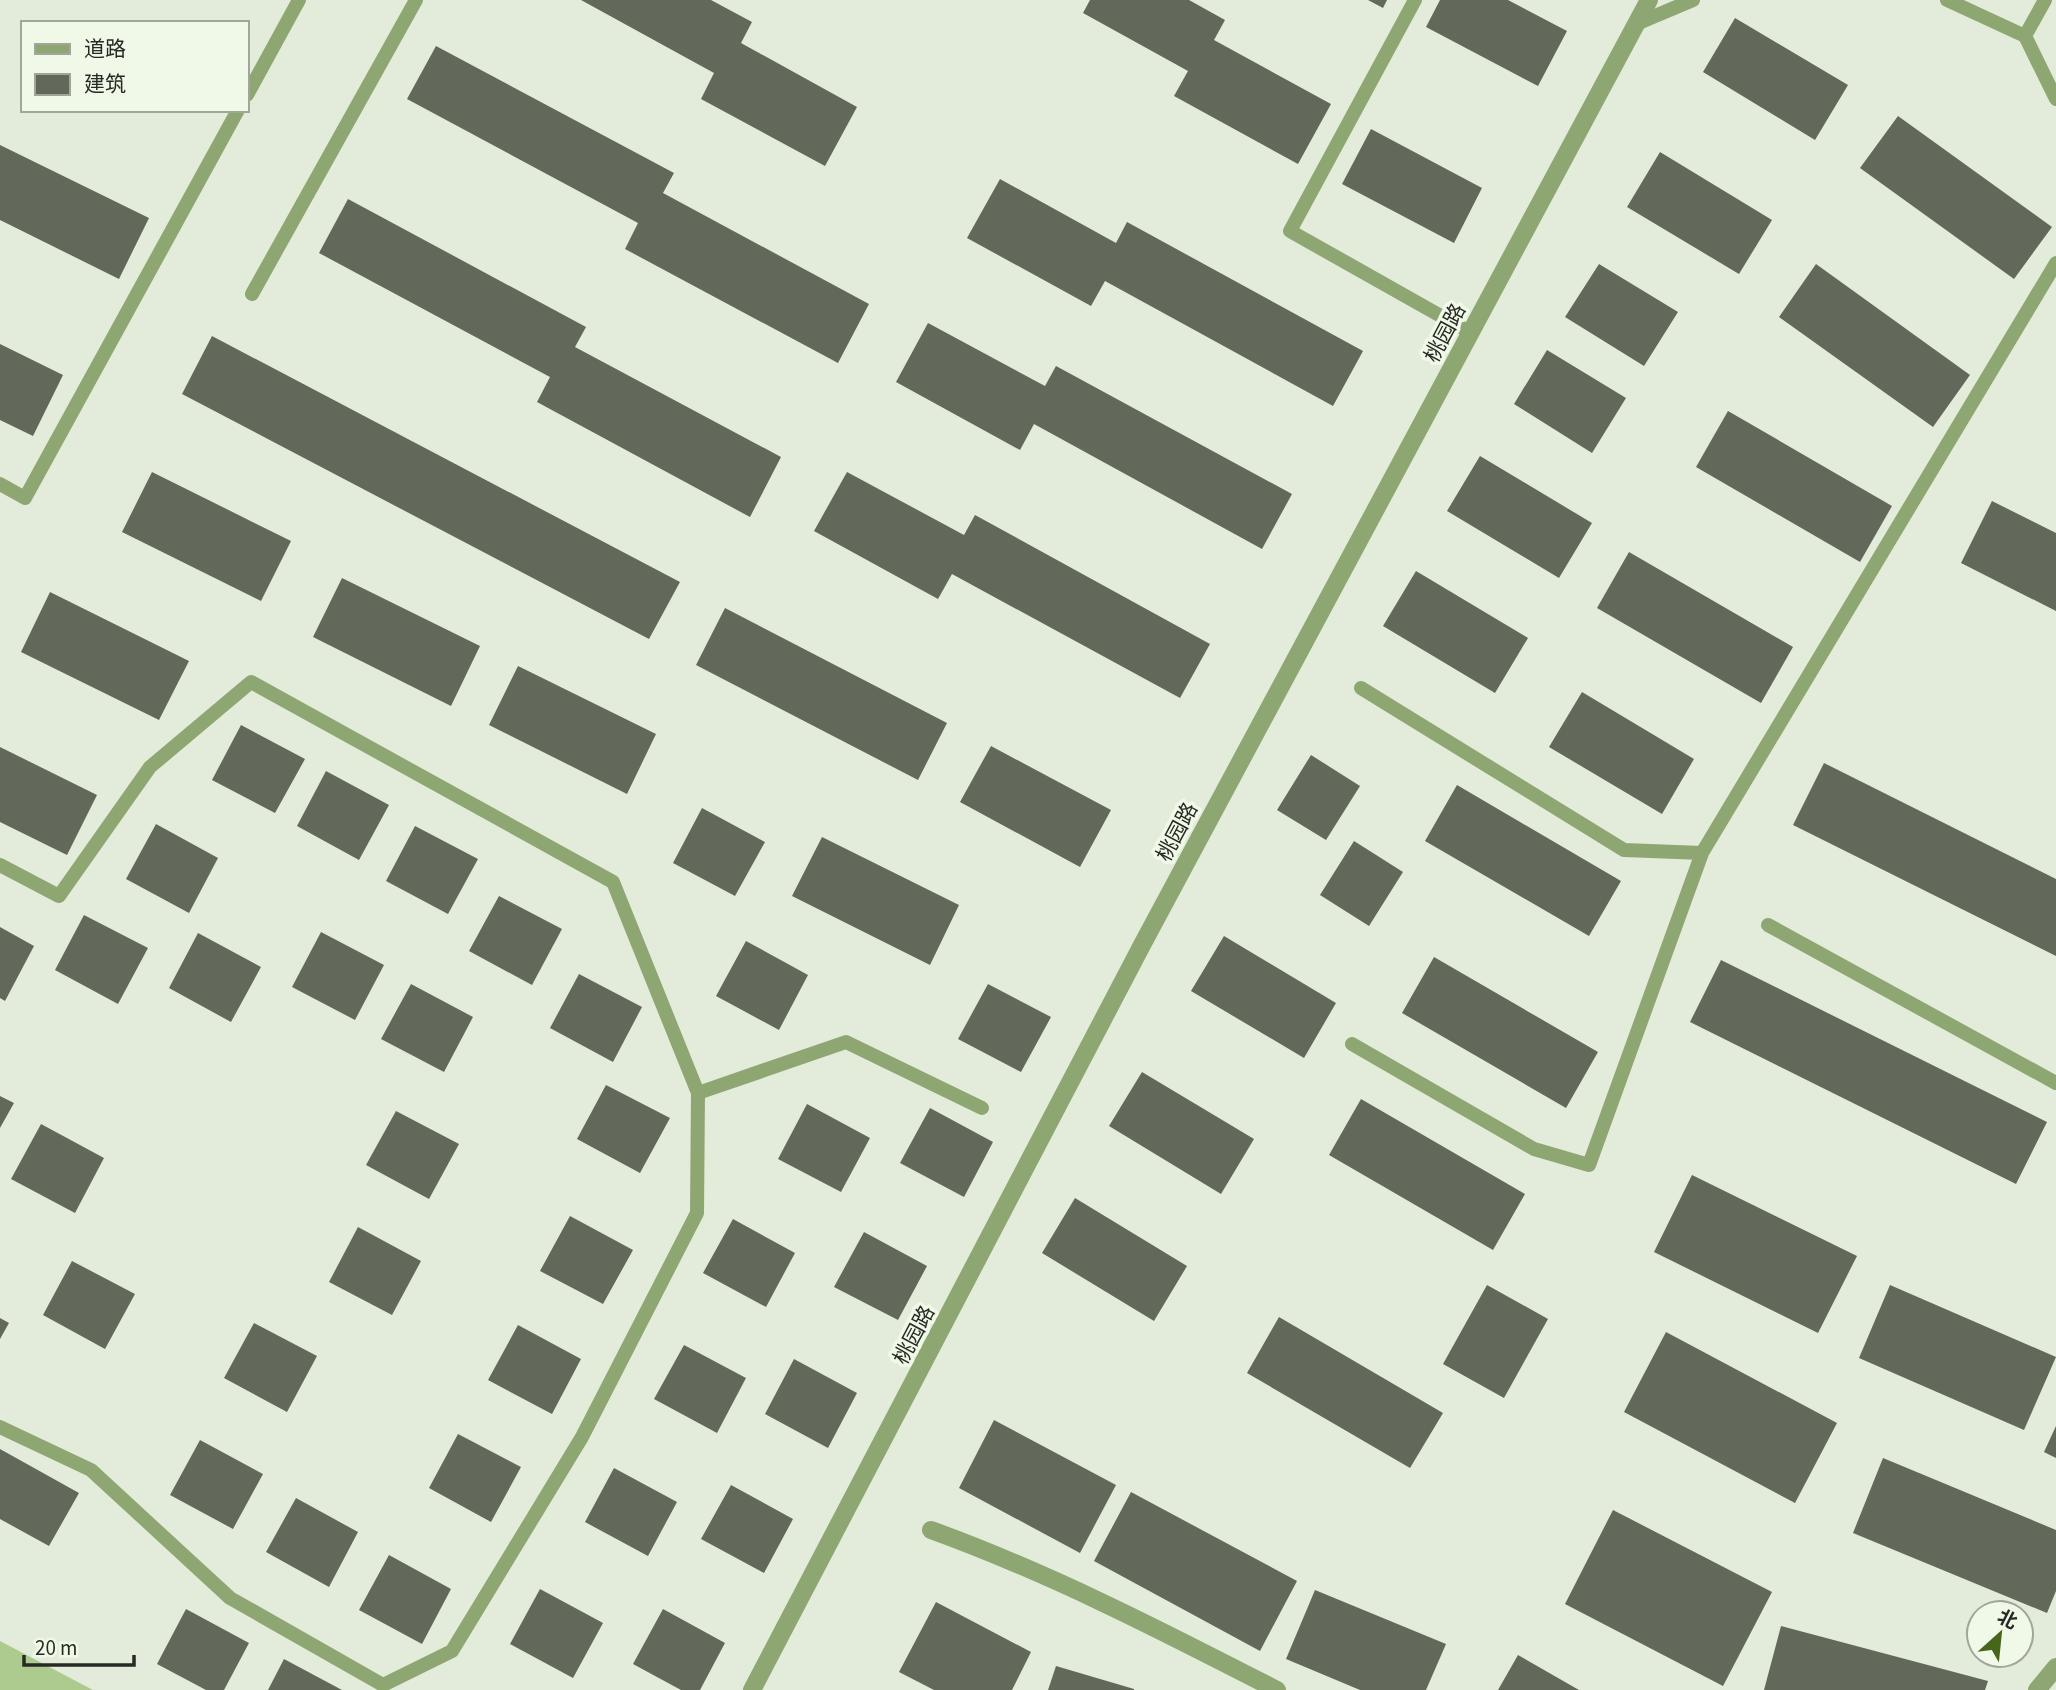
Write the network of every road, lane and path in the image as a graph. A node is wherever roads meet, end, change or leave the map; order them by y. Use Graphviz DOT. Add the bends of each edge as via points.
graph roads {
  1 [pos="299,0"];
  2 [pos="416,0"];
  3 [pos="1415,0"];
  4 [pos="1649,0"];
  5 [pos="1693,0"];
  6 [pos="1947,0"];
  7 [pos="2045,0"];
  8 [pos="1636,24"];
  9 [pos="2025,36"];
  10 [pos="248,93"];
  11 [pos="2056,99"];
  12 [pos="237,112"];
  13 [pos="2056,263"];
  14 [pos="252,294"];
  15 [pos="1471,333"];
  16 [pos="0,485"];
  17 [pos="1362,688"];
  18 [pos="1702,853"];
  19 [pos="0,865"];
  20 [pos="1768,925"];
  21 [pos="1352,1044"];
  22 [pos="2056,1083"];
  23 [pos="698,1093"];
  24 [pos="982,1108"];
  25 [pos="0,1427"];
  26 [pos="931,1530"];
  27 [pos="2056,1667"];
  28 [pos="752,1690"];
  29 [pos="1277,1690"];
  30 [pos="2037,1690"];
  1 -- 10 [label="lane"];
  2 -- 14 [label="lane"];
  3 -- 15 [label="lane" via="1290,231"];
  4 -- 8 [label="street, 桃园路"];
  5 -- 8 [label="lane"];
  6 -- 9 [label="lane"];
  7 -- 9 [label="lane"];
  8 -- 15 [label="street, 桃园路"];
  9 -- 11 [label="lane"];
  12 -- 16 [label="lane" via="25,498"];
  13 -- 18 [label="lane"];
  15 -- 28 [label="street, 桃园路" via="1142,945"];
  17 -- 18 [label="lane" via="1624,850"];
  18 -- 21 [label="lane" via="1589,1165 1534,1149"];
  19 -- 23 [label="lane" via="59,896 150,767 251,682 613,882"];
  20 -- 22 [label="lane"];
  23 -- 24 [label="lane" via="846,1042"];
  23 -- 25 [label="lane" via="697,1213 582,1437 452,1651 383,1685 230,1598 92,1470"];
  26 -- 29 [label="street" via="985,1549"];
  27 -- 30 [label="street"];
}
